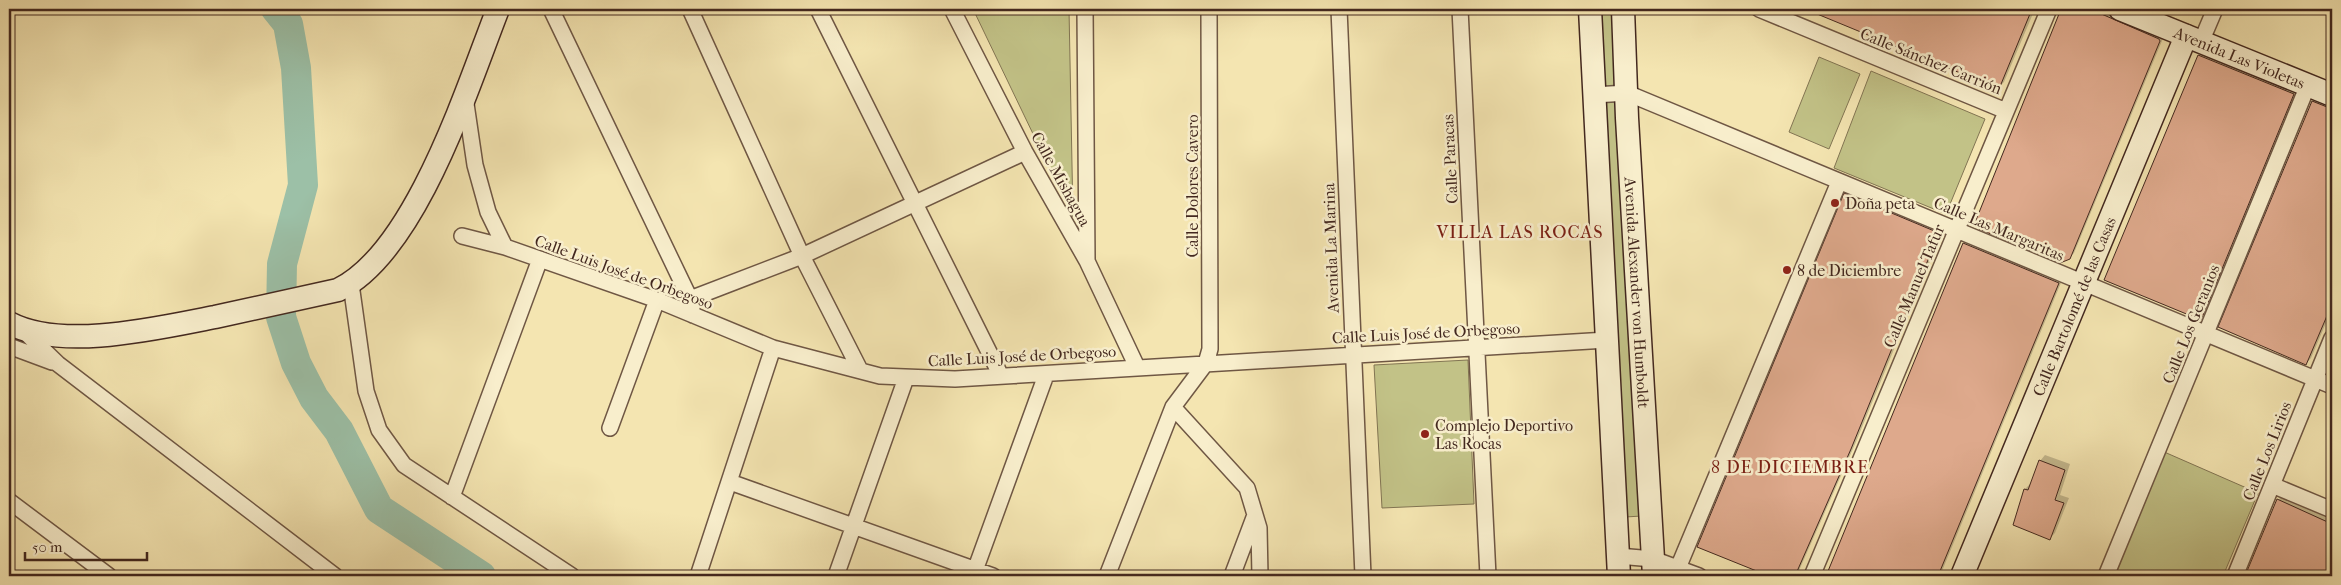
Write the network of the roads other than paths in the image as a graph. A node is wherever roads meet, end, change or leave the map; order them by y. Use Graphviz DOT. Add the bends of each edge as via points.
graph roads {
  1 [pos="498,9"];
  2 [pos="551,9"];
  3 [pos="690,9"];
  4 [pos="818,9"];
  5 [pos="952,9"];
  6 [pos="1085,9"];
  7 [pos="1209,9"];
  8 [pos="1339,9"];
  9 [pos="1460,9"];
  10 [pos="1590,9"];
  11 [pos="1623,9"];
  12 [pos="1759,9"];
  13 [pos="2049,9"];
  14 [pos="2120,9"];
  15 [pos="2215,9"];
  16 [pos="2194,39"];
  17 [pos="2308,85"];
  18 [pos="465,93"];
  19 [pos="1627,93"];
  20 [pos="1594,95"];
  21 [pos="2332,95"];
  22 [pos="2006,111"];
  23 [pos="1025,152"];
  24 [pos="1839,182"];
  25 [pos="914,205"];
  26 [pos="1956,230"];
  27 [pos="462,236"];
  28 [pos="505,247"];
  29 [pos="802,256"];
  30 [pos="540,259"];
  31 [pos="1086,261"];
  32 [pos="2084,283"];
  33 [pos="344,287"];
  34 [pos="690,299"];
  35 [pos="657,300"];
  36 [pos="693,315"];
  37 [pos="14,333"];
  38 [pos="2206,334"];
  39 [pos="2332,338"];
  40 [pos="1607,340"];
  41 [pos="773,348"];
  42 [pos="1476,348"];
  43 [pos="1353,355"];
  44 [pos="58,364"];
  45 [pos="1206,364"];
  46 [pos="1137,367"];
  47 [pos="860,370"];
  48 [pos="1046,375"];
  49 [pos="1001,376"];
  50 [pos="906,378"];
  51 [pos="2315,379"];
  52 [pos="2332,386"];
  53 [pos="1173,407"];
  54 [pos="610,428"];
  55 [pos="730,482"];
  56 [pos="2272,485"];
  57 [pos="452,497"];
  58 [pos="9,501"];
  59 [pos="2332,510"];
  60 [pos="1255,515"];
  61 [pos="854,528"];
  62 [pos="1619,566"];
  63 [pos="1653,567"];
  64 [pos="1678,568"];
  65 [pos="974,573"];
  66 [pos="109,576"];
  67 [pos="335,576"];
  68 [pos="572,576"];
  69 [pos="698,576"];
  70 [pos="836,576"];
  71 [pos="993,576"];
  72 [pos="1107,576"];
  73 [pos="1232,576"];
  74 [pos="1260,576"];
  75 [pos="1363,576"];
  76 [pos="1488,576"];
  77 [pos="1699,576"];
  78 [pos="1812,576"];
  79 [pos="1962,576"];
  80 [pos="2106,576"];
  81 [pos="2235,576"];
  1 -- 18 [label="street"];
  2 -- 34 [label="street"];
  3 -- 29 [label="street"];
  4 -- 25 [label="street"];
  5 -- 23 [label="street, Calle Mishagua"];
  6 -- 31 [label="street"];
  7 -- 45 [label="street, Calle Dolores Cavero" via="1210,349"];
  8 -- 43 [label="street, Avenida La Marina"];
  9 -- 42 [label="street, Calle Paracas"];
  10 -- 20 [label="street, Avenida Alexander von Humboldt"];
  11 -- 19 [label="street, Avenida Alexander von Humboldt"];
  12 -- 22 [label="street, Calle Sánchez Carrión"];
  13 -- 22 [label="street, Calle Manuel Tafur"];
  14 -- 16 [label="street, Avenida Las Violetas"];
  15 -- 16 [label="street, Calle Bartolomé de las Casas"];
  16 -- 17 [label="street, Avenida Las Violetas"];
  16 -- 32 [label="street, Calle Bartolomé de las Casas"];
  17 -- 21 [label="street, Avenida Las Violetas"];
  17 -- 38 [label="street, Calle Los Geranios"];
  18 -- 28 [label="street" via="476,165 488,212"];
  18 -- 33 [label="street" via="439,159 390,245 369,270"];
  19 -- 20 [label="street, Calle Las Margaritas"];
  19 -- 24 [label="street, Calle Las Margaritas"];
  19 -- 63 [label="street, Avenida Alexander von Humboldt"];
  20 -- 40 [label="street, Avenida Alexander von Humboldt"];
  22 -- 26 [label="street, Calle Manuel Tafur"];
  23 -- 25 [label="street"];
  23 -- 31 [label="street, Calle Mishagua"];
  24 -- 26 [label="street, Calle Las Margaritas"];
  24 -- 64 [label="street"];
  25 -- 29 [label="street"];
  25 -- 49 [label="street"];
  26 -- 32 [label="street, Calle Las Margaritas"];
  26 -- 78 [label="street, Calle Manuel Tafur"];
  27 -- 28 [label="street, Calle Luis José de Orbegoso"];
  28 -- 30 [label="street, Calle Luis José de Orbegoso"];
  29 -- 34 [label="street"];
  29 -- 47 [label="street"];
  30 -- 35 [label="street, Calle Luis José de Orbegoso"];
  30 -- 57 [label="street"];
  31 -- 46 [label="street, Calle Mishagua"];
  32 -- 38 [label="street, Calle Las Margaritas"];
  32 -- 79 [label="street, Calle Bartolomé de las Casas"];
  33 -- 37 [label="street" via="138,332 58,336"];
  33 -- 57 [label="street" via="366,391 379,430 404,465"];
  34 -- 36 [label="street"];
  35 -- 36 [label="street, Calle Luis José de Orbegoso"];
  35 -- 54 [label="street"];
  36 -- 41 [label="street, Calle Luis José de Orbegoso"];
  37 -- 44 [label="street"];
  37 -- 44 [label="street"];
  38 -- 51 [label="street, Calle Las Margaritas"];
  38 -- 80 [label="street, Calle Los Geranios"];
  39 -- 51 [label="street, Calle Los Lirios"];
  40 -- 42 [label="street, Calle Luis José de Orbegoso"];
  40 -- 62 [label="street, Avenida Alexander von Humboldt"];
  41 -- 47 [label="street, Calle Luis José de Orbegoso"];
  41 -- 55 [label="street"];
  42 -- 43 [label="street, Calle Luis José de Orbegoso"];
  42 -- 76 [label="street, Calle Paracas"];
  43 -- 45 [label="street, Calle Luis José de Orbegoso"];
  43 -- 75 [label="street, Avenida La Marina"];
  44 -- 67 [label="street"];
  45 -- 46 [label="street, Calle Luis José de Orbegoso"];
  45 -- 53 [label="street"];
  46 -- 48 [label="street, Calle Luis José de Orbegoso"];
  47 -- 50 [label="street, Calle Luis José de Orbegoso"];
  48 -- 49 [label="street, Calle Luis José de Orbegoso"];
  48 -- 65 [label="street"];
  49 -- 50 [label="street, Calle Luis José de Orbegoso"];
  50 -- 61 [label="street"];
  51 -- 52 [label="street, Calle Las Margaritas"];
  51 -- 56 [label="street, Calle Los Lirios"];
  53 -- 60 [label="street" via="1248,488"];
  53 -- 72 [label="street"];
  55 -- 61 [label="street"];
  55 -- 69 [label="street"];
  56 -- 59 [label="street"];
  56 -- 81 [label="street, Calle Los Lirios"];
  57 -- 68 [label="street"];
  58 -- 66 [label="street"];
  60 -- 73 [label="street"];
  60 -- 74 [label="street" via="1259,528"];
  61 -- 65 [label="street"];
  61 -- 70 [label="street"];
  62 -- 63 [label="street"];
  63 -- 64 [label="street"];
  64 -- 77 [label="street"];
  65 -- 71 [label="street"];
}
